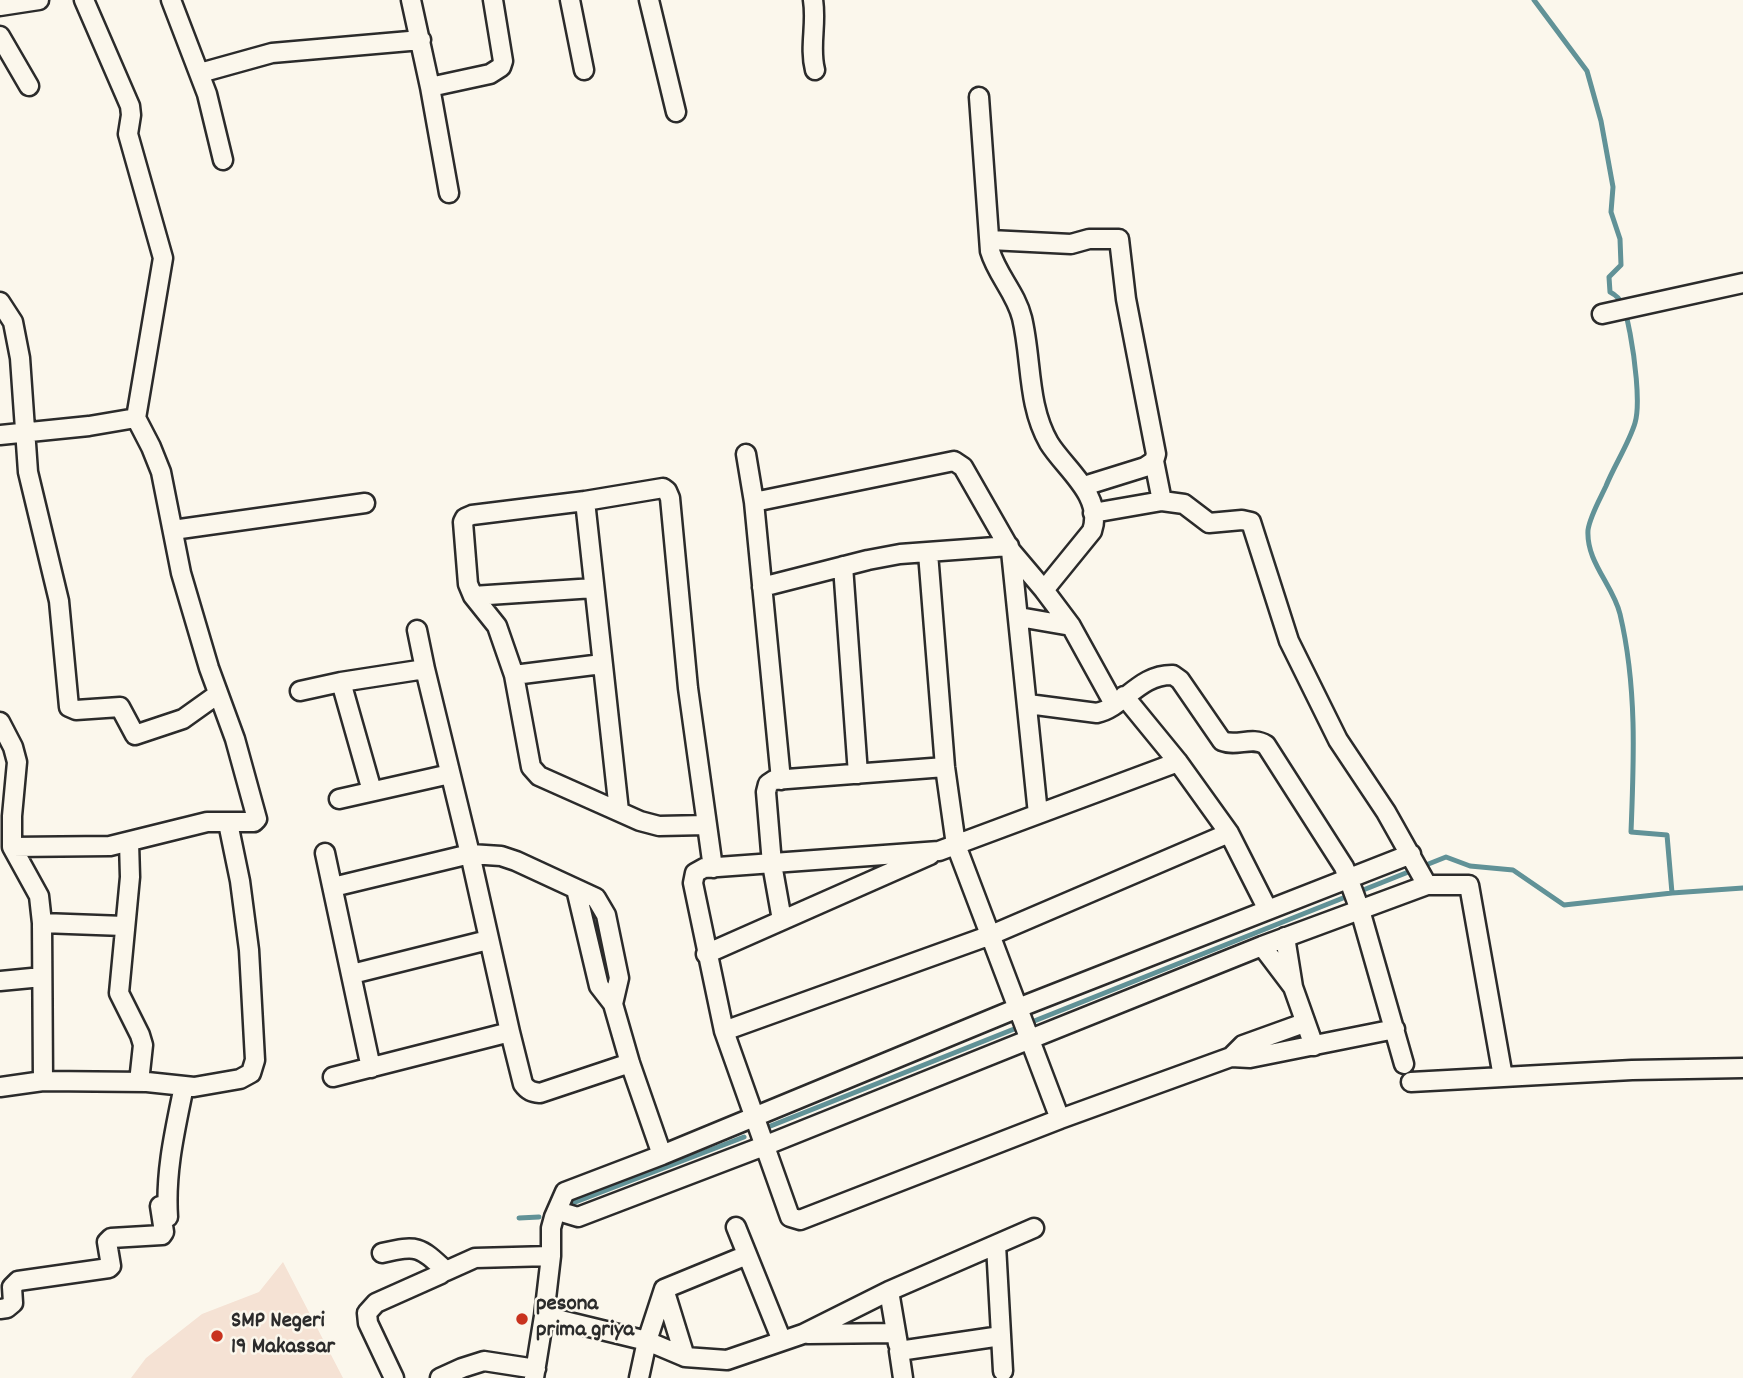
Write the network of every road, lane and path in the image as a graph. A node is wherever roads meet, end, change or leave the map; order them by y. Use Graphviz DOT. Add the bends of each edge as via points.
graph roads {
  1 [pos="39,0"];
  2 [pos="84,0"];
  3 [pos="411,0"];
  4 [pos="493,0"];
  5 [pos="570,0"];
  6 [pos="649,0"];
  7 [pos="813,0"];
  8 [pos="176,2"];
  9 [pos="0,6"];
  10 [pos="0,36"];
  11 [pos="421,40"];
  12 [pos="584,70"];
  13 [pos="814,70"];
  14 [pos="200,73"];
  15 [pos="29,86"];
  16 [pos="430,87"];
  17 [pos="979,97"];
  18 [pos="676,112"];
  19 [pos="223,160"];
  20 [pos="449,193"];
  21 [pos="990,240"];
  22 [pos="1743,283"];
  23 [pos="0,302"];
  24 [pos="1602,314"];
  25 [pos="135,418"];
  26 [pos="27,434"];
  27 [pos="0,435"];
  28 [pos="746,454"];
  29 [pos="1154,461"];
  30 [pos="1084,486"];
  31 [pos="584,501"];
  32 [pos="1163,501"];
  33 [pos="754,502"];
  34 [pos="365,503"];
  35 [pos="1093,513"];
  36 [pos="173,530"];
  37 [pos="1010,548"];
  38 [pos="928,553"];
  39 [pos="843,566"];
  40 [pos="761,587"];
  41 [pos="594,588"];
  42 [pos="1044,590"];
  43 [pos="473,596"];
  44 [pos="1019,617"];
  45 [pos="1071,626"];
  46 [pos="417,630"];
  47 [pos="602,664"];
  48 [pos="425,669"];
  49 [pos="514,676"];
  50 [pos="341,682"];
  51 [pos="300,691"];
  52 [pos="218,694"];
  53 [pos="1119,700"];
  54 [pos="1028,704"];
  55 [pos="0,722"];
  56 [pos="1178,762"];
  57 [pos="945,767"];
  58 [pos="450,774"];
  59 [pos="858,774"];
  60 [pos="781,780"];
  61 [pos="372,791"];
  62 [pos="339,799"];
  63 [pos="619,811"];
  64 [pos="1038,814"];
  65 [pos="6,815"];
  66 [pos="228,823"];
  67 [pos="706,825"];
  68 [pos="1229,833"];
  69 [pos="129,842"];
  70 [pos="12,847"];
  71 [pos="948,848"];
  72 [pos="325,853"];
  73 [pos="470,854"];
  74 [pos="1411,854"];
  75 [pos="772,864"];
  76 [pos="713,868"];
  77 [pos="1350,880"];
  78 [pos="1427,885"];
  79 [pos="332,887"];
  80 [pos="576,889"];
  81 [pos="1360,910"];
  82 [pos="1268,911"];
  83 [pos="782,920"];
  84 [pos="42,923"];
  85 [pos="124,926"];
  86 [pos="990,935"];
  87 [pos="1285,937"];
  88 [pos="488,940"];
  89 [pos="1262,946"];
  90 [pos="706,954"];
  91 [pos="352,974"];
  92 [pos="42,977"];
  93 [pos="0,981"];
  94 [pos="1293,987"];
  95 [pos="613,1004"];
  96 [pos="1018,1008"];
  97 [pos="1304,1023"];
  98 [pos="1395,1029"];
  99 [pos="724,1031"];
  100 [pos="510,1032"];
  101 [pos="1030,1038"];
  102 [pos="1314,1046"];
  103 [pos="1231,1056"];
  104 [pos="630,1063"];
  105 [pos="1404,1064"];
  106 [pos="371,1068"];
  107 [pos="1743,1068"];
  108 [pos="333,1077"];
  109 [pos="1503,1077"];
  110 [pos="43,1081"];
  111 [pos="139,1082"];
  112 [pos="1411,1082"];
  113 [pos="184,1086"];
  114 [pos="0,1087"];
  115 [pos="754,1116"];
  116 [pos="1060,1119"];
  117 [pos="764,1146"];
  118 [pos="662,1155"];
  119 [pos="160,1206"];
  120 [pos="558,1211"];
  121 [pos="736,1227"];
  122 [pos="1034,1228"];
  123 [pos="169,1231"];
  124 [pos="996,1245"];
  125 [pos="382,1253"];
  126 [pos="747,1255"];
  127 [pos="551,1256"];
  128 [pos="441,1274"];
  129 [pos="664,1289"];
  130 [pos="889,1291"];
  131 [pos="0,1309"];
  132 [pos="544,1316"];
  133 [pos="803,1334"];
  134 [pos="1001,1336"];
  135 [pos="647,1341"];
  136 [pos="782,1341"];
  137 [pos="897,1342"];
  138 [pos="685,1357"];
  139 [pos="728,1369"];
  140 [pos="1003,1371"];
  141 [pos="535,1374"];
  142 [pos="394,1378"];
  143 [pos="440,1378"];
  144 [pos="639,1378"];
  145 [pos="903,1378"];
  1 -- 9 [label="street"];
  2 -- 25 [label="street" via="130,106 128,134 163,254"];
  3 -- 11 [label="street"];
  4 -- 16 [label="street" via="501,67 490,75"];
  5 -- 12 [label="street"];
  6 -- 18 [label="street"];
  7 -- 13 [label="street"];
  8 -- 14 [label="street"];
  10 -- 15 [label="street"];
  11 -- 14 [label="street" via="272,53"];
  11 -- 16 [label="street"];
  14 -- 19 [label="street"];
  16 -- 20 [label="street"];
  17 -- 21 [label="street"];
  21 -- 29 [label="street" via="1071,244 1119,239 1155,444"];
  21 -- 30 [label="street" via="993,262 1022,317 1038,418 1057,455"];
  22 -- 24 [label="street"];
  23 -- 26 [label="street" via="13,322"];
  25 -- 26 [label="street"];
  25 -- 36 [label="street" via="161,472"];
  26 -- 27 [label="street"];
  26 -- 52 [label="street" via="28,472 59,601 69,707 120,707 135,735 183,719"];
  28 -- 33 [label="street"];
  29 -- 30 [label="street"];
  29 -- 32 [label="street"];
  30 -- 35 [label="street"];
  31 -- 41 [label="street"];
  31 -- 43 [label="street" via="465,518 468,584"];
  31 -- 67 [label="street" via="663,488 669,494"];
  32 -- 35 [label="street"];
  32 -- 74 [label="street" via="1184,504 1209,523 1251,522 1289,641 1338,740"];
  33 -- 37 [label="street" via="954,461 967,473"];
  33 -- 40 [label="street"];
  34 -- 36 [label="street"];
  35 -- 42 [label="street" via="1092,531"];
  36 -- 52 [label="street" via="181,573"];
  37 -- 38 [label="street"];
  37 -- 42 [label="street"];
  37 -- 44 [label="street"];
  38 -- 39 [label="street"];
  38 -- 57 [label="street"];
  39 -- 40 [label="street"];
  39 -- 59 [label="street"];
  40 -- 60 [label="street"];
  41 -- 43 [label="street"];
  41 -- 47 [label="street"];
  42 -- 45 [label="street"];
  43 -- 49 [label="street" via="497,626"];
  44 -- 45 [label="street"];
  44 -- 54 [label="street"];
  45 -- 53 [label="street"];
  46 -- 48 [label="street"];
  47 -- 49 [label="street"];
  47 -- 63 [label="street"];
  48 -- 50 [label="street"];
  48 -- 58 [label="street"];
  49 -- 63 [label="street" via="532,771"];
  50 -- 51 [label="street"];
  50 -- 61 [label="street"];
  52 -- 66 [label="street" via="257,819"];
  53 -- 54 [label="street" via="1097,713"];
  53 -- 56 [label="street"];
  53 -- 77 [label="street" via="1154,678 1173,675 1222,741 1266,745"];
  54 -- 64 [label="street"];
  55 -- 65 [label="street" via="18,762"];
  56 -- 64 [label="street"];
  56 -- 68 [label="street"];
  57 -- 59 [label="street"];
  57 -- 71 [label="street"];
  58 -- 61 [label="street"];
  58 -- 73 [label="street"];
  59 -- 60 [label="street"];
  60 -- 75 [label="street" via="771,781 766,788"];
  61 -- 62 [label="street"];
  63 -- 67 [label="street" via="659,826"];
  64 -- 71 [label="street"];
  65 -- 70 [label="street"];
  66 -- 69 [label="street" via="207,822"];
  66 -- 113 [label="street" via="249,950 254,1068 240,1079"];
  67 -- 76 [label="street"];
  68 -- 82 [label="street"];
  68 -- 86 [label="street"];
  69 -- 70 [label="street"];
  69 -- 85 [label="street"];
  70 -- 84 [label="street" via="39,892"];
  71 -- 75 [label="street"];
  71 -- 83 [label="street"];
  71 -- 86 [label="street"];
  72 -- 79 [label="street"];
  73 -- 79 [label="street"];
  73 -- 80 [label="street" via="501,856"];
  73 -- 88 [label="street"];
  74 -- 77 [label="street"];
  74 -- 78 [label="street"];
  75 -- 76 [label="street"];
  75 -- 83 [label="street"];
  76 -- 90 [label="street" via="698,870 693,877"];
  77 -- 81 [label="street"];
  77 -- 82 [label="street"];
  78 -- 81 [label="street"];
  78 -- 109 [label="street" via="1469,885"];
  79 -- 91 [label="street"];
  80 -- 95 [label="street" via="599,986"];
  80 -- 95 [label="street" via="596,898 606,915 619,978"];
  81 -- 87 [label="street"];
  81 -- 98 [label="street"];
  82 -- 96 [label="street"];
  83 -- 90 [label="street"];
  84 -- 85 [label="street"];
  84 -- 92 [label="street"];
  85 -- 111 [label="street" via="118,993 142,1041"];
  86 -- 96 [label="street"];
  86 -- 99 [label="street"];
  87 -- 89 [label="street"];
  87 -- 94 [label="street"];
  88 -- 91 [label="street"];
  88 -- 100 [label="street"];
  89 -- 94 [label="street"];
  89 -- 101 [label="street"];
  90 -- 99 [label="street"];
  91 -- 106 [label="street"];
  92 -- 93 [label="street"];
  92 -- 110 [label="street"];
  94 -- 97 [label="street"];
  95 -- 104 [label="street"];
  96 -- 101 [label="street"];
  96 -- 115 [label="street"];
  97 -- 102 [label="street"];
  97 -- 103 [label="street" via="1243,1045"];
  98 -- 102 [label="street"];
  98 -- 105 [label="street"];
  99 -- 115 [label="street"];
  100 -- 104 [label="street" via="523,1084 533,1092"];
  100 -- 106 [label="street"];
  101 -- 116 [label="street"];
  101 -- 117 [label="street"];
  102 -- 103 [label="street" via="1250,1058"];
  103 -- 116 [label="street"];
  104 -- 118 [label="street"];
  106 -- 108 [label="street"];
  107 -- 109 [label="street"];
  109 -- 112 [label="street"];
  110 -- 111 [label="street"];
  110 -- 114 [label="street"];
  111 -- 113 [label="street"];
  113 -- 123 [label="street" via="166,1187"];
  115 -- 117 [label="street"];
  115 -- 118 [label="street"];
  116 -- 117 [label="street" via="800,1220 790,1217"];
  117 -- 120 [label="street" via="578,1217"];
  118 -- 120 [label="street" via="565,1192"];
  119 -- 131 [label="street" via="162,1235 108,1239 109,1268 18,1281 12,1287 13,1303"];
  120 -- 127 [label="street" via="551,1228"];
  121 -- 126 [label="street"];
  122 -- 124 [label="street"];
  124 -- 130 [label="street"];
  124 -- 134 [label="street"];
  125 -- 127 [label="street" via="408,1247 424,1251 446,1271 475,1258"];
  126 -- 129 [label="street"];
  126 -- 136 [label="street"];
  127 -- 132 [label="street"];
  128 -- 142 [label="street" via="376,1303 367,1312"];
  129 -- 135 [label="street"];
  129 -- 138 [label="street"];
  130 -- 133 [label="street"];
  130 -- 137 [label="street"];
  132 -- 135 [label="street"];
  132 -- 141 [label="street"];
  133 -- 136 [label="street"];
  133 -- 137 [label="street"];
  134 -- 137 [label="street"];
  134 -- 140 [label="street"];
  135 -- 138 [label="street"];
  135 -- 144 [label="street"];
  136 -- 139 [label="street"];
  137 -- 145 [label="street"];
  138 -- 139 [label="street"];
  141 -- 143 [label="street" via="484,1362"];
}
